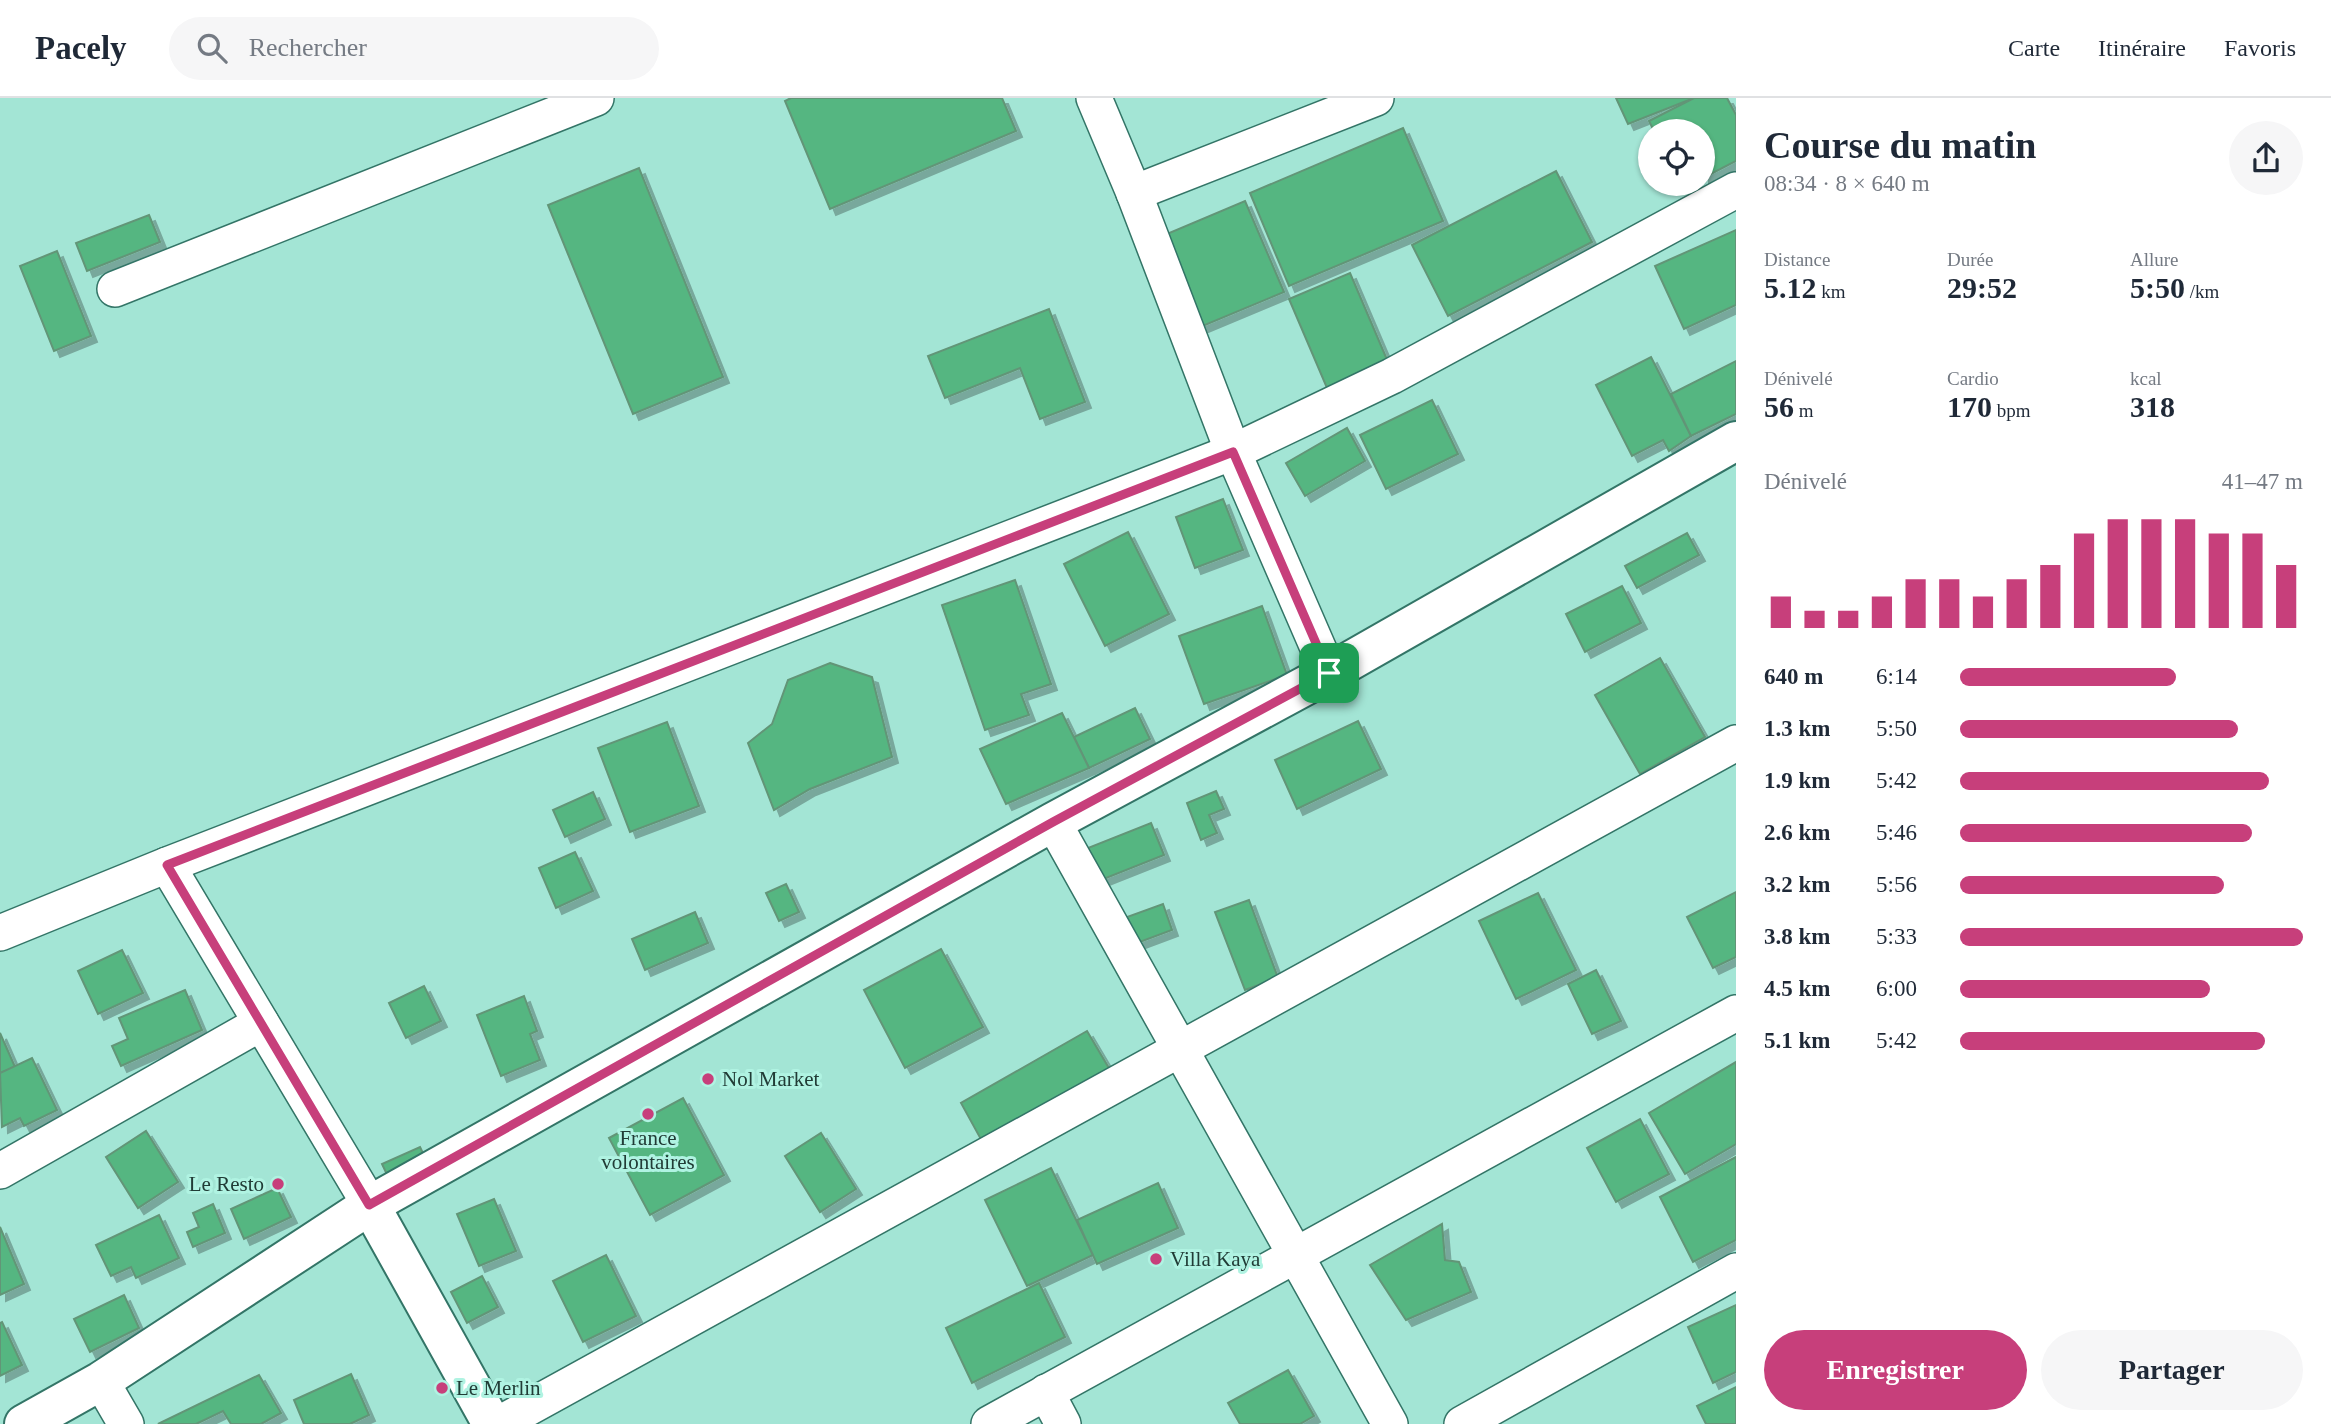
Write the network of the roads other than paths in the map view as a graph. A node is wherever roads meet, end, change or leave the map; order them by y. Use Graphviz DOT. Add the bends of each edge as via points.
graph roads {
  1 [pos="596,98"];
  2 [pos="1094,98"];
  3 [pos="1376,98"];
  4 [pos="1736,190"];
  5 [pos="1134,193"];
  6 [pos="115,289"];
  7 [pos="1736,441"];
  8 [pos="1233,452"];
  9 [pos="1329,673"];
  10 [pos="1736,743"];
  11 [pos="1053,822"];
  12 [pos="167,865"];
  13 [pos="0,933"];
  14 [pos="1736,1013"];
  15 [pos="261,1023"];
  16 [pos="1180,1049"];
  17 [pos="0,1171"];
  18 [pos="369,1205"];
  19 [pos="1296,1255"];
  20 [pos="1736,1271"];
  21 [pos="101,1381"];
  22 [pos="1046,1392"];
  23 [pos="24,1424"];
  24 [pos="126,1424"];
  25 [pos="492,1424"];
  26 [pos="499,1424"];
  27 [pos="989,1424"];
  28 [pos="1063,1424"];
  29 [pos="1390,1424"];
  30 [pos="1462,1424"];
  1 -- 6 [label="street"];
  2 -- 5 [label="street"];
  3 -- 5 [label="street"];
  4 -- 8 [label="street" via="1392,376"];
  5 -- 8 [label="street"];
  7 -- 9 [label="main road"];
  8 -- 9 [label="street"];
  8 -- 12 [label="street"];
  9 -- 11 [label="main road"];
  10 -- 16 [label="street"];
  11 -- 16 [label="street"];
  11 -- 18 [label="main road"];
  12 -- 13 [label="street"];
  12 -- 15 [label="street"];
  14 -- 19 [label="street"];
  15 -- 17 [label="street"];
  15 -- 18 [label="street"];
  16 -- 19 [label="street"];
  16 -- 26 [label="street"];
  18 -- 21 [label="main road"];
  18 -- 25 [label="main road"];
  19 -- 22 [label="street"];
  19 -- 29 [label="street"];
  20 -- 30 [label="street"];
  21 -- 23 [label="main road"];
  21 -- 24 [label="street"];
  22 -- 27 [label="street"];
  22 -- 28 [label="street"];
}
